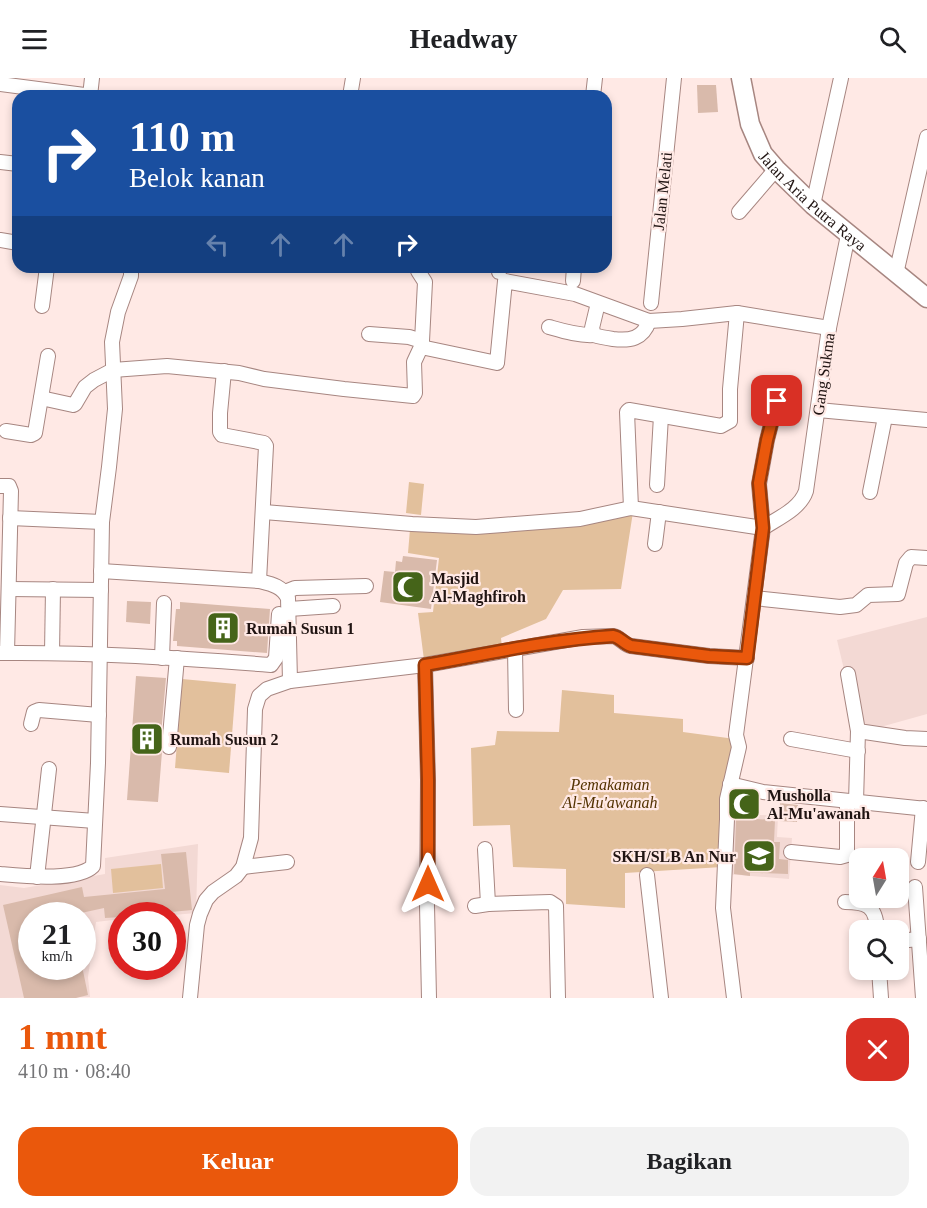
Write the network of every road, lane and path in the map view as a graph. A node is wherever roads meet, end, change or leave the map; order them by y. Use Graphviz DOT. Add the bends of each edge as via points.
graph roads {
  1 [pos="674,78"];
  2 [pos="741,78"];
  3 [pos="841,78"];
  4 [pos="0,84"];
  5 [pos="46,90"];
  6 [pos="927,138"];
  7 [pos="776,169"];
  8 [pos="813,205"];
  9 [pos="739,212"];
  10 [pos="848,235"];
  11 [pos="46,273"];
  12 [pos="131,273"];
  13 [pos="420,273"];
  14 [pos="896,274"];
  15 [pos="927,298"];
  16 [pos="598,303"];
  17 [pos="651,303"];
  18 [pos="42,306"];
  19 [pos="737,313"];
  20 [pos="649,321"];
  21 [pos="549,327"];
  22 [pos="829,328"];
  23 [pos="369,334"];
  24 [pos="594,335"];
  25 [pos="421,344"];
  26 [pos="48,356"];
  27 [pos="112,370"];
  28 [pos="224,371"];
  29 [pos="41,398"];
  30 [pos="777,401"];
  31 [pos="818,410"];
  32 [pos="661,416"];
  33 [pos="885,417"];
  34 [pos="927,420"];
  35 [pos="6,431"];
  36 [pos="657,485"];
  37 [pos="0,486"];
  38 [pos="870,492"];
  39 [pos="631,508"];
  40 [pos="264,512"];
  41 [pos="659,512"];
  42 [pos="10,518"];
  43 [pos="102,522"];
  44 [pos="763,528"];
  45 [pos="655,544"];
  46 [pos="927,558"];
  47 [pos="101,571"];
  48 [pos="260,581"];
  49 [pos="6,582"];
  50 [pos="366,586"];
  51 [pos="53,589"];
  52 [pos="101,590"];
  53 [pos="285,592"];
  54 [pos="753,598"];
  55 [pos="164,603"];
  56 [pos="333,606"];
  57 [pos="284,611"];
  58 [pos="4,627"];
  59 [pos="515,649"];
  60 [pos="4,653"];
  61 [pos="52,653"];
  62 [pos="100,654"];
  63 [pos="162,658"];
  64 [pos="177,658"];
  65 [pos="747,658"];
  66 [pos="425,665"];
  67 [pos="848,674"];
  68 [pos="290,681"];
  69 [pos="516,710"];
  70 [pos="99,715"];
  71 [pos="31,724"];
  72 [pos="858,731"];
  73 [pos="790,739"];
  74 [pos="927,739"];
  75 [pos="169,747"];
  76 [pos="858,751"];
  77 [pos="49,769"];
  78 [pos="730,784"];
  79 [pos="851,801"];
  80 [pos="925,808"];
  81 [pos="0,814"];
  82 [pos="44,817"];
  83 [pos="95,821"];
  84 [pos="485,849"];
  85 [pos="791,852"];
  86 [pos="287,862"];
  87 [pos="918,862"];
  88 [pos="243,867"];
  89 [pos="0,874"];
  90 [pos="647,875"];
  91 [pos="37,877"];
  92 [pos="915,887"];
  93 [pos="845,902"];
  94 [pos="876,920"];
  95 [pos="919,939"];
  96 [pos="909,940"];
  97 [pos="880,980"];
  98 [pos="190,998"];
  99 [pos="429,998"];
  100 [pos="558,998"];
  101 [pos="661,998"];
  102 [pos="734,998"];
  103 [pos="881,998"];
  104 [pos="923,998"];
  1 -- 17 [label="street, Jalan Melati"];
  2 -- 7 [label="main road, Jalan Aria Putra Raya" via="757,143"];
  3 -- 8 [label="street"];
  4 -- 5 [label="street"];
  6 -- 14 [label="street"];
  7 -- 8 [label="main road, Jalan Aria Putra Raya"];
  7 -- 9 [label="street"];
  8 -- 10 [label="main road, Jalan Aria Putra Raya"];
  10 -- 14 [label="main road, Jalan Aria Putra Raya"];
  10 -- 22 [label="street, Gang Sukma"];
  11 -- 18 [label="street"];
  12 -- 27 [label="street" via="112,342"];
  13 -- 25 [label="street" via="425,282"];
  14 -- 15 [label="main road, Jalan Aria Putra Raya"];
  16 -- 20 [label="street"];
  16 -- 24 [label="street"];
  16 -- 25 [label="street" via="575,294 505,281 497,363"];
  19 -- 20 [label="street"];
  19 -- 22 [label="street"];
  19 -- 32 [label="street" via="730,421 721,426"];
  20 -- 24 [label="street" via="635,339"];
  21 -- 24 [label="street"];
  22 -- 31 [label="street, Gang Sukma"];
  23 -- 25 [label="street" via="409,337"];
  25 -- 28 [label="street" via="414,362 413,396"];
  26 -- 29 [label="street"];
  27 -- 28 [label="street" via="167,366"];
  27 -- 29 [label="street" via="85,387 75,405"];
  27 -- 43 [label="street" via="115,410"];
  28 -- 40 [label="street" via="220,432 264,442"];
  29 -- 35 [label="street" via="33,435"];
  30 -- 44 [label="street" via="759,483"];
  31 -- 33 [label="street"];
  31 -- 44 [label="street, Gang Sukma" via="803,499"];
  32 -- 36 [label="street"];
  32 -- 39 [label="street" via="629,410 626,414"];
  33 -- 34 [label="street"];
  33 -- 38 [label="street"];
  37 -- 42 [label="street" via="9,486 11,490"];
  39 -- 40 [label="street" via="580,519 476,526"];
  39 -- 41 [label="street"];
  40 -- 48 [label="street"];
  41 -- 44 [label="street"];
  41 -- 45 [label="street"];
  42 -- 43 [label="street"];
  42 -- 49 [label="street"];
  43 -- 47 [label="street"];
  44 -- 54 [label="street"];
  46 -- 54 [label="street" via="911,557 906,563 898,594 868,595 856,604 840,607"];
  47 -- 48 [label="street"];
  47 -- 52 [label="street"];
  48 -- 53 [label="street"];
  49 -- 51 [label="street"];
  49 -- 58 [label="street"];
  50 -- 53 [label="street" via="295,588"];
  51 -- 52 [label="street"];
  51 -- 61 [label="street"];
  52 -- 62 [label="street"];
  53 -- 57 [label="street" via="288,598"];
  54 -- 65 [label="street"];
  55 -- 63 [label="street"];
  56 -- 57 [label="street"];
  57 -- 64 [label="street" via="276,658 271,665"];
  57 -- 68 [label="street"];
  58 -- 60 [label="street"];
  59 -- 65 [label="street" via="613,636 631,646"];
  59 -- 66 [label="street"];
  59 -- 69 [label="street"];
  60 -- 61 [label="street"];
  61 -- 62 [label="street"];
  62 -- 63 [label="street"];
  62 -- 70 [label="street"];
  63 -- 64 [label="street"];
  64 -- 75 [label="street"];
  65 -- 78 [label="street"];
  66 -- 68 [label="street"];
  66 -- 99 [label="street"];
  67 -- 72 [label="street"];
  68 -- 88 [label="street" via="267,689 256,702 250,838"];
  70 -- 71 [label="street" via="39,710 34,712"];
  70 -- 83 [label="street"];
  72 -- 74 [label="street"];
  72 -- 76 [label="street"];
  73 -- 76 [label="street"];
  76 -- 79 [label="street"];
  77 -- 82 [label="street"];
  78 -- 79 [label="street" via="763,792"];
  78 -- 102 [label="street" via="723,908"];
  79 -- 80 [label="street"];
  79 -- 85 [label="street" via="847,855"];
  80 -- 87 [label="street"];
  81 -- 82 [label="street"];
  82 -- 83 [label="street"];
  82 -- 91 [label="street"];
  83 -- 91 [label="street" via="93,866 83,873"];
  84 -- 100 [label="street" via="482,905 555,904"];
  86 -- 88 [label="street"];
  88 -- 98 [label="street" via="213,892 200,914"];
  89 -- 91 [label="street"];
  90 -- 101 [label="street"];
  92 -- 95 [label="street"];
  93 -- 94 [label="street" via="868,906"];
  95 -- 96 [label="street"];
  95 -- 104 [label="street"];
  97 -- 103 [label="street"];
}
